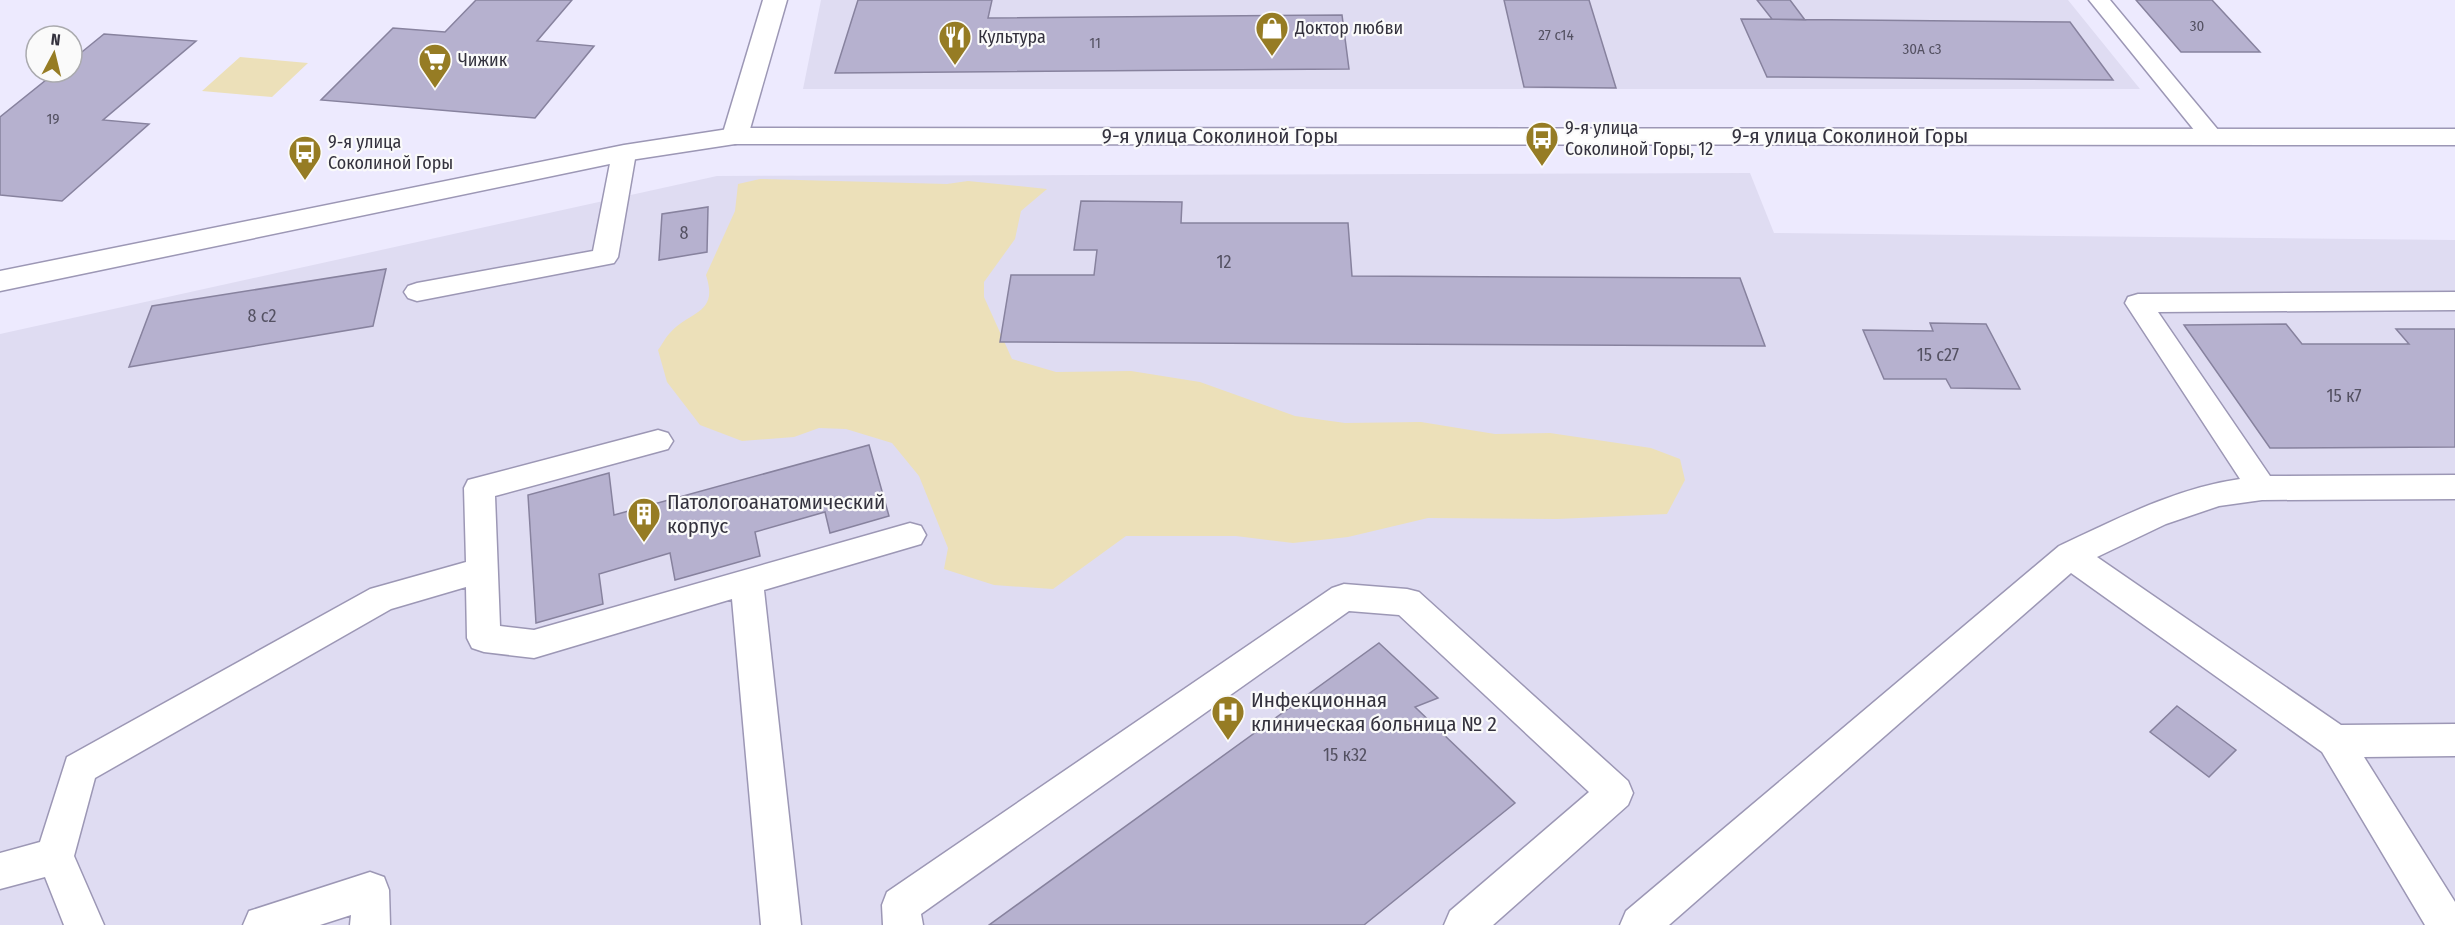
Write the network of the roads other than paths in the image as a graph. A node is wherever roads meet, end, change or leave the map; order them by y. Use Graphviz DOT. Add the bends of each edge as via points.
graph roads {
  1 [pos="776,0"];
  2 [pos="2099,0"];
  3 [pos="735,136"];
  4 [pos="2211,136"];
  5 [pos="2455,136"];
  6 [pos="624,153"];
  7 [pos="0,282"];
  8 [pos="417,292"];
  9 [pos="2455,301"];
  10 [pos="658,441"];
  11 [pos="2455,487"];
  12 [pos="2262,488"];
  13 [pos="910,535"];
  14 [pos="2070,555"];
  15 [pos="482,570"];
  16 [pos="747,582"];
  17 [pos="2455,740"];
  18 [pos="2335,741"];
  19 [pos="55,856"];
  20 [pos="0,871"];
  21 [pos="84,925"];
  22 [pos="263,925"];
  23 [pos="370,925"];
  24 [pos="781,925"];
  25 [pos="903,925"];
  26 [pos="1464,925"];
  27 [pos="1640,925"];
  28 [pos="2447,925"];
  1 -- 3 [label="street"];
  2 -- 4 [label="lane"];
  3 -- 4 [label="street, 9-я улица Соколиной Горы"];
  3 -- 6 [label="street, 9-я улица Соколиной Горы"];
  4 -- 5 [label="street, 9-я улица Соколиной Горы"];
  6 -- 7 [label="street, 9-я улица Соколиной Горы"];
  6 -- 8 [label="lane" via="605,257"];
  9 -- 12 [label="lane" via="2138,303"];
  10 -- 15 [label="lane" via="479,488"];
  11 -- 12 [label="lane"];
  12 -- 14 [label="lane" via="2217,494 2155,515"];
  13 -- 16 [label="lane"];
  14 -- 18 [label="lane"];
  14 -- 27 [label="lane"];
  15 -- 16 [label="lane" via="484,638 534,644"];
  15 -- 19 [label="lane" via="382,598 80,768"];
  16 -- 24 [label="lane"];
  17 -- 18 [label="lane"];
  18 -- 28 [label="lane"];
  19 -- 20 [label="lane"];
  19 -- 21 [label="lane"];
  22 -- 23 [label="lane" via="370,890"];
  25 -- 26 [label="lane" via="901,905 1344,597 1407,602 1615,793"];
}
